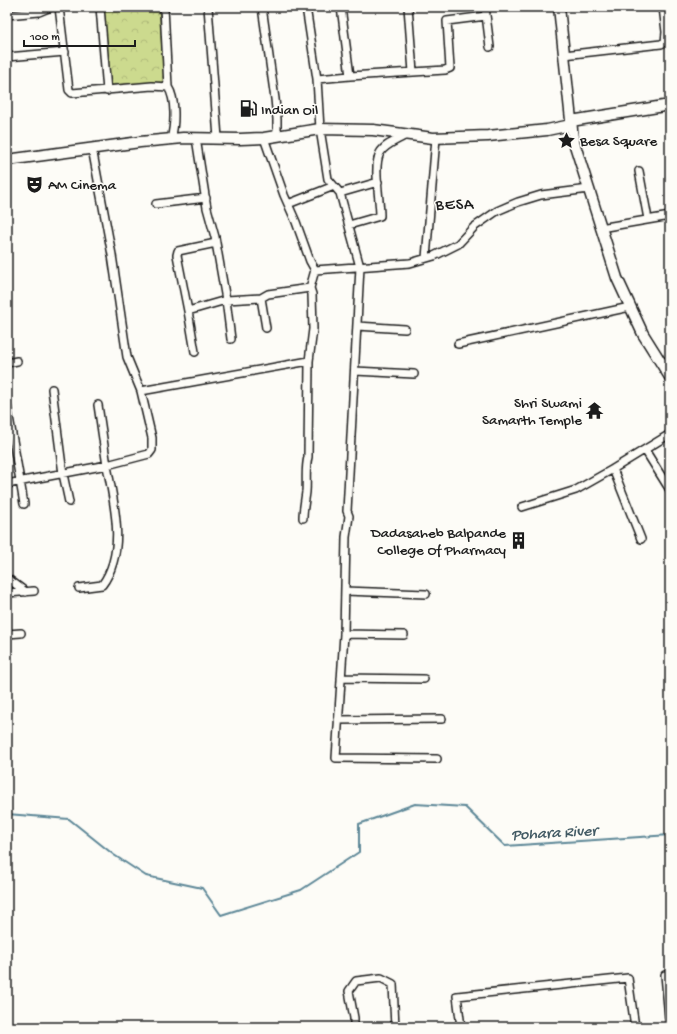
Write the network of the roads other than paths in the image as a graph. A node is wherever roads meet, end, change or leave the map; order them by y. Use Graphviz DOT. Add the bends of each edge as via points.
graph roads {
  1 [pos="51,7"];
  2 [pos="58,7"];
  3 [pos="100,7"];
  4 [pos="164,7"];
  5 [pos="208,7"];
  6 [pos="262,7"];
  7 [pos="306,7"];
  8 [pos="341,7"];
  9 [pos="408,7"];
  10 [pos="485,7"];
  11 [pos="559,7"];
  12 [pos="663,7"];
  13 [pos="7,15"];
  14 [pos="486,16"];
  15 [pos="490,47"];
  16 [pos="64,52"];
  17 [pos="564,55"];
  18 [pos="7,57"];
  19 [pos="413,72"];
  20 [pos="350,76"];
  21 [pos="317,79"];
  22 [pos="168,86"];
  23 [pos="107,91"];
  24 [pos="670,105"];
  25 [pos="571,123"];
  26 [pos="320,129"];
  27 [pos="406,135"];
  28 [pos="277,136"];
  29 [pos="196,138"];
  30 [pos="218,138"];
  31 [pos="264,138"];
  32 [pos="436,138"];
  33 [pos="171,139"];
  34 [pos="92,148"];
  35 [pos="7,160"];
  36 [pos="639,171"];
  37 [pos="378,182"];
  38 [pos="334,186"];
  39 [pos="589,189"];
  40 [pos="340,193"];
  41 [pos="206,198"];
  42 [pos="156,204"];
  43 [pos="288,204"];
  44 [pos="670,216"];
  45 [pos="648,219"];
  46 [pos="350,226"];
  47 [pos="600,228"];
  48 [pos="216,243"];
  49 [pos="426,258"];
  50 [pos="360,268"];
  51 [pos="315,270"];
  52 [pos="310,288"];
  53 [pos="262,298"];
  54 [pos="226,300"];
  55 [pos="630,307"];
  56 [pos="188,311"];
  57 [pos="357,326"];
  58 [pos="266,328"];
  59 [pos="405,329"];
  60 [pos="231,339"];
  61 [pos="458,344"];
  62 [pos="195,352"];
  63 [pos="309,361"];
  64 [pos="17,362"];
  65 [pos="666,362"];
  66 [pos="7,363"];
  67 [pos="355,371"];
  68 [pos="414,374"];
  69 [pos="670,377"];
  70 [pos="52,389"];
  71 [pos="141,391"];
  72 [pos="98,405"];
  73 [pos="7,406"];
  74 [pos="670,434"];
  75 [pos="645,450"];
  76 [pos="107,465"];
  77 [pos="613,469"];
  78 [pos="64,474"];
  79 [pos="20,482"];
  80 [pos="7,484"];
  81 [pos="670,490"];
  82 [pos="69,502"];
  83 [pos="24,504"];
  84 [pos="522,507"];
  85 [pos="303,518"];
  86 [pos="641,539"];
  87 [pos="7,578"];
  88 [pos="79,588"];
  89 [pos="345,591"];
  90 [pos="7,593"];
  91 [pos="426,594"];
  92 [pos="21,633"];
  93 [pos="7,634"];
  94 [pos="344,634"];
  95 [pos="404,635"];
  96 [pos="341,678"];
  97 [pos="424,679"];
  98 [pos="442,719"];
  99 [pos="338,720"];
  100 [pos="437,759"];
  101 [pos="665,975"];
  102 [pos="670,1018"];
  103 [pos="354,1027"];
  104 [pos="395,1027"];
  105 [pos="461,1027"];
  106 [pos="635,1027"];
  107 [pos="669,1027"];
  1 -- 13 [label="street" via="39,12"];
  2 -- 16 [label="street"];
  3 -- 23 [label="street"];
  4 -- 22 [label="street"];
  5 -- 30 [label="street"];
  6 -- 28 [label="street" via="275,99"];
  7 -- 21 [label="street"];
  8 -- 20 [label="street"];
  9 -- 19 [label="street"];
  10 -- 14 [label="street"];
  11 -- 17 [label="street"];
  12 -- 17 [label="street" via="666,32 665,42 661,44"];
  14 -- 15 [label="street"];
  14 -- 19 [label="street" via="447,21 450,68"];
  16 -- 18 [label="street"];
  16 -- 23 [label="street" via="69,90 72,94"];
  17 -- 25 [label="street"];
  19 -- 20 [label="street"];
  20 -- 21 [label="street"];
  21 -- 26 [label="street"];
  22 -- 23 [label="street"];
  22 -- 33 [label="street" via="174,117"];
  24 -- 25 [label="street"];
  25 -- 32 [label="street" via="548,130"];
  25 -- 39 [label="street" via="573,139"];
  26 -- 27 [label="street" via="373,130"];
  26 -- 28 [label="street"];
  26 -- 38 [label="street" via="328,179"];
  27 -- 32 [label="street"];
  27 -- 37 [label="street" via="380,153 377,166"];
  28 -- 31 [label="street"];
  29 -- 30 [label="street"];
  29 -- 33 [label="street"];
  29 -- 41 [label="street"];
  30 -- 31 [label="street"];
  31 -- 43 [label="street"];
  32 -- 49 [label="street"];
  33 -- 34 [label="street"];
  34 -- 35 [label="street"];
  34 -- 71 [label="street" via="112,255 126,357"];
  36 -- 45 [label="street"];
  37 -- 40 [label="street"];
  37 -- 46 [label="street" via="380,216"];
  38 -- 40 [label="street"];
  38 -- 43 [label="street"];
  39 -- 47 [label="street"];
  39 -- 49 [label="street" via="541,195 496,211 474,227 458,244"];
  40 -- 46 [label="street"];
  41 -- 42 [label="street"];
  41 -- 48 [label="street"];
  43 -- 51 [label="street"];
  44 -- 45 [label="street"];
  45 -- 47 [label="street"];
  46 -- 50 [label="street"];
  47 -- 55 [label="street"];
  48 -- 54 [label="street"];
  48 -- 56 [label="street" via="178,251 176,255"];
  49 -- 50 [label="street" via="410,263"];
  50 -- 51 [label="street"];
  50 -- 57 [label="street"];
  51 -- 52 [label="street"];
  52 -- 53 [label="street" via="268,294"];
  52 -- 63 [label="street" via="313,330"];
  53 -- 54 [label="street"];
  53 -- 58 [label="street"];
  54 -- 56 [label="street"];
  54 -- 60 [label="street"];
  55 -- 61 [label="street"];
  55 -- 65 [label="street" via="643,334"];
  56 -- 62 [label="street"];
  57 -- 59 [label="street"];
  57 -- 67 [label="street"];
  63 -- 71 [label="street"];
  63 -- 85 [label="street" via="308,457 305,469"];
  64 -- 66 [label="street"];
  65 -- 69 [label="street"];
  67 -- 68 [label="street"];
  67 -- 89 [label="street"];
  70 -- 78 [label="street"];
  71 -- 76 [label="street" via="152,438 152,450 149,454"];
  72 -- 76 [label="street"];
  73 -- 79 [label="street"];
  74 -- 75 [label="street"];
  75 -- 77 [label="street"];
  75 -- 81 [label="street"];
  76 -- 78 [label="street"];
  76 -- 88 [label="street" via="116,514 114,561 102,585"];
  77 -- 84 [label="street" via="576,490"];
  77 -- 86 [label="street"];
  78 -- 79 [label="street"];
  78 -- 82 [label="street"];
  79 -- 80 [label="street"];
  79 -- 83 [label="street"];
  87 -- 90 [label="street" via="30,592"];
  89 -- 91 [label="street"];
  89 -- 94 [label="street"];
  92 -- 93 [label="street"];
  94 -- 95 [label="street"];
  94 -- 96 [label="street"];
  96 -- 97 [label="street"];
  96 -- 99 [label="street"];
  98 -- 99 [label="street"];
  99 -- 100 [label="street" via="336,758"];
  101 -- 102 [label="street"];
  102 -- 107 [label="street"];
  103 -- 104 [label="street" via="349,991 356,981 381,978 393,984"];
  105 -- 106 [label="street" via="457,996 628,978"];
}
